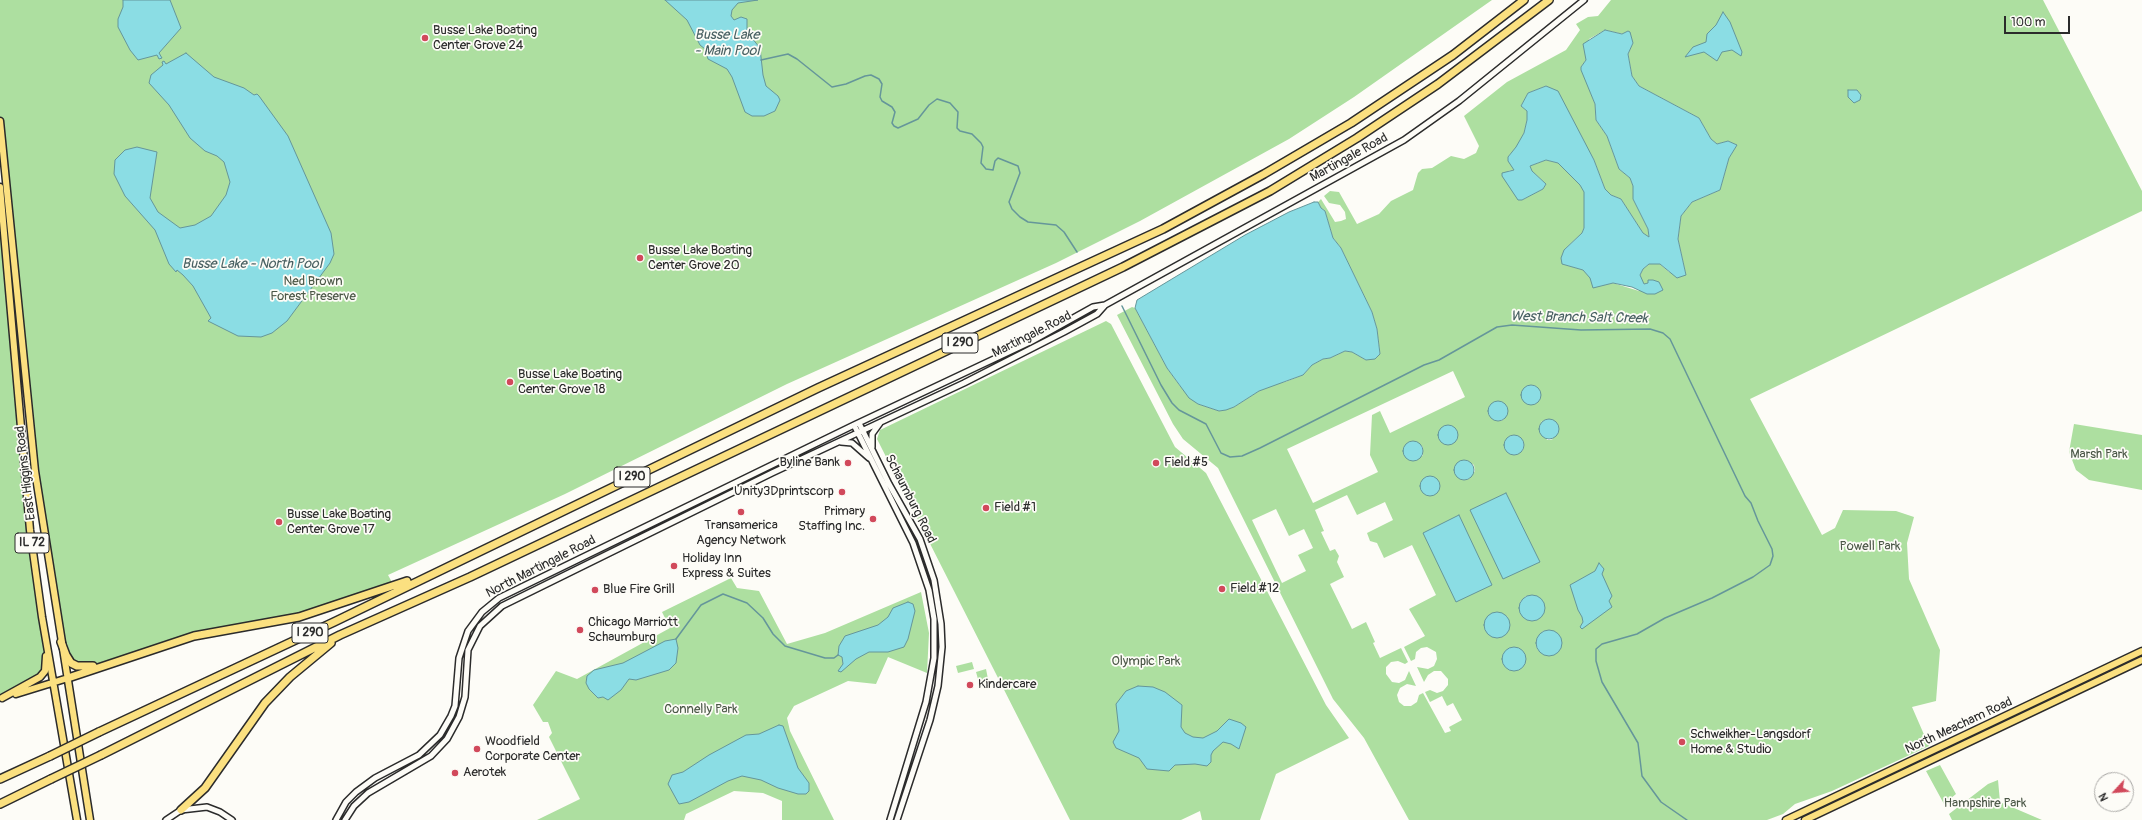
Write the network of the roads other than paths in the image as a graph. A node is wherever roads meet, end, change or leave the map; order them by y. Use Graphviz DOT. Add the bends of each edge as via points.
graph roads {
  1 [pos="1524,0"];
  2 [pos="1549,0"];
  3 [pos="1584,0"];
  4 [pos="0,121"];
  5 [pos="0,187"];
  6 [pos="1105,304"];
  7 [pos="880,423"];
  8 [pos="856,424"];
  9 [pos="860,432"];
  10 [pos="840,442"];
  11 [pos="872,450"];
  12 [pos="872,460"];
  13 [pos="432,573"];
  14 [pos="42,617"];
  15 [pos="340,636"];
  16 [pos="61,642"];
  17 [pos="2142,651"];
  18 [pos="2142,660"];
  19 [pos="104,665"];
  20 [pos="68,678"];
  21 [pos="53,683"];
  22 [pos="1,698"];
  23 [pos="0,779"];
  24 [pos="0,804"];
  25 [pos="181,810"];
  26 [pos="77,820"];
  27 [pos="90,820"];
  28 [pos="166,820"];
  29 [pos="232,820"];
  30 [pos="336,820"];
  31 [pos="345,820"];
  32 [pos="890,820"];
  33 [pos="897,820"];
  34 [pos="1786,820"];
  35 [pos="1805,820"];
  1 -- 13 [label="highway, I 290" via="1453,55 1351,123 1163,229 818,388"];
  2 -- 15 [label="highway, I 290" via="1438,84 1357,138 1270,191 1123,267 470,577"];
  3 -- 6 [label="street, Martingale Road" via="1459,101 1404,140"];
  4 -- 16 [label="main road, East Higgins Road / IL 72" via="35,471"];
  5 -- 14 [label="main road, East Higgins Road / IL 72" via="30,530"];
  6 -- 7 [label="street, Martingale Road" via="1097,314 1043,343"];
  6 -- 8 [label="street, Martingale Road" via="1093,307 1032,341"];
  7 -- 9 [label="street, Martingale Road"];
  7 -- 11 [label="street" via="872,434"];
  8 -- 9 [label="street, Schaumburg Road"];
  8 -- 30 [label="street, North Martingale Road" via="491,604 475,620 464,639 459,658 455,706 440,735 420,754 356,792 346,802"];
  9 -- 10 [label="street, North Martingale Road"];
  9 -- 11 [label="street, Schaumburg Road"];
  9 -- 12 [label="street, Schaumburg Road"];
  10 -- 12 [label="street" via="852,443"];
  10 -- 31 [label="street, North Martingale Road" via="493,612 475,635 468,650 465,697 459,717 447,739 425,760 368,793 354,806"];
  11 -- 33 [label="street, Schaumburg Road" via="920,539 934,580 942,626 938,686 930,720"];
  12 -- 32 [label="street, Schaumburg Road" via="925,573 935,632 933,668 926,702"];
  13 -- 19 [label="highway" via="299,617 194,636"];
  13 -- 23 [label="highway, I 290, bridge" via="334,622"];
  14 -- 21 [label="main road, East Higgins Road / IL 72"];
  14 -- 22 [label="main road" via="45,671"];
  15 -- 24 [label="highway, I 290, bridge"];
  15 -- 25 [label="highway" via="290,677 265,702 205,788"];
  16 -- 19 [label="highway" via="68,659 74,665"];
  16 -- 20 [label="main road, East Higgins Road / IL 72"];
  17 -- 34 [label="main road, North Meacham Road"];
  18 -- 35 [label="main road, North Meacham Road"];
  19 -- 20 [label="highway"];
  20 -- 21 [label="main road"];
  20 -- 27 [label="main road, East Higgins Road / IL 72"];
  21 -- 22 [label="main road"];
  21 -- 26 [label="main road, East Higgins Road / IL 72"];
  25 -- 28 [label="street"];
  25 -- 29 [label="street" via="212,808"];
}
